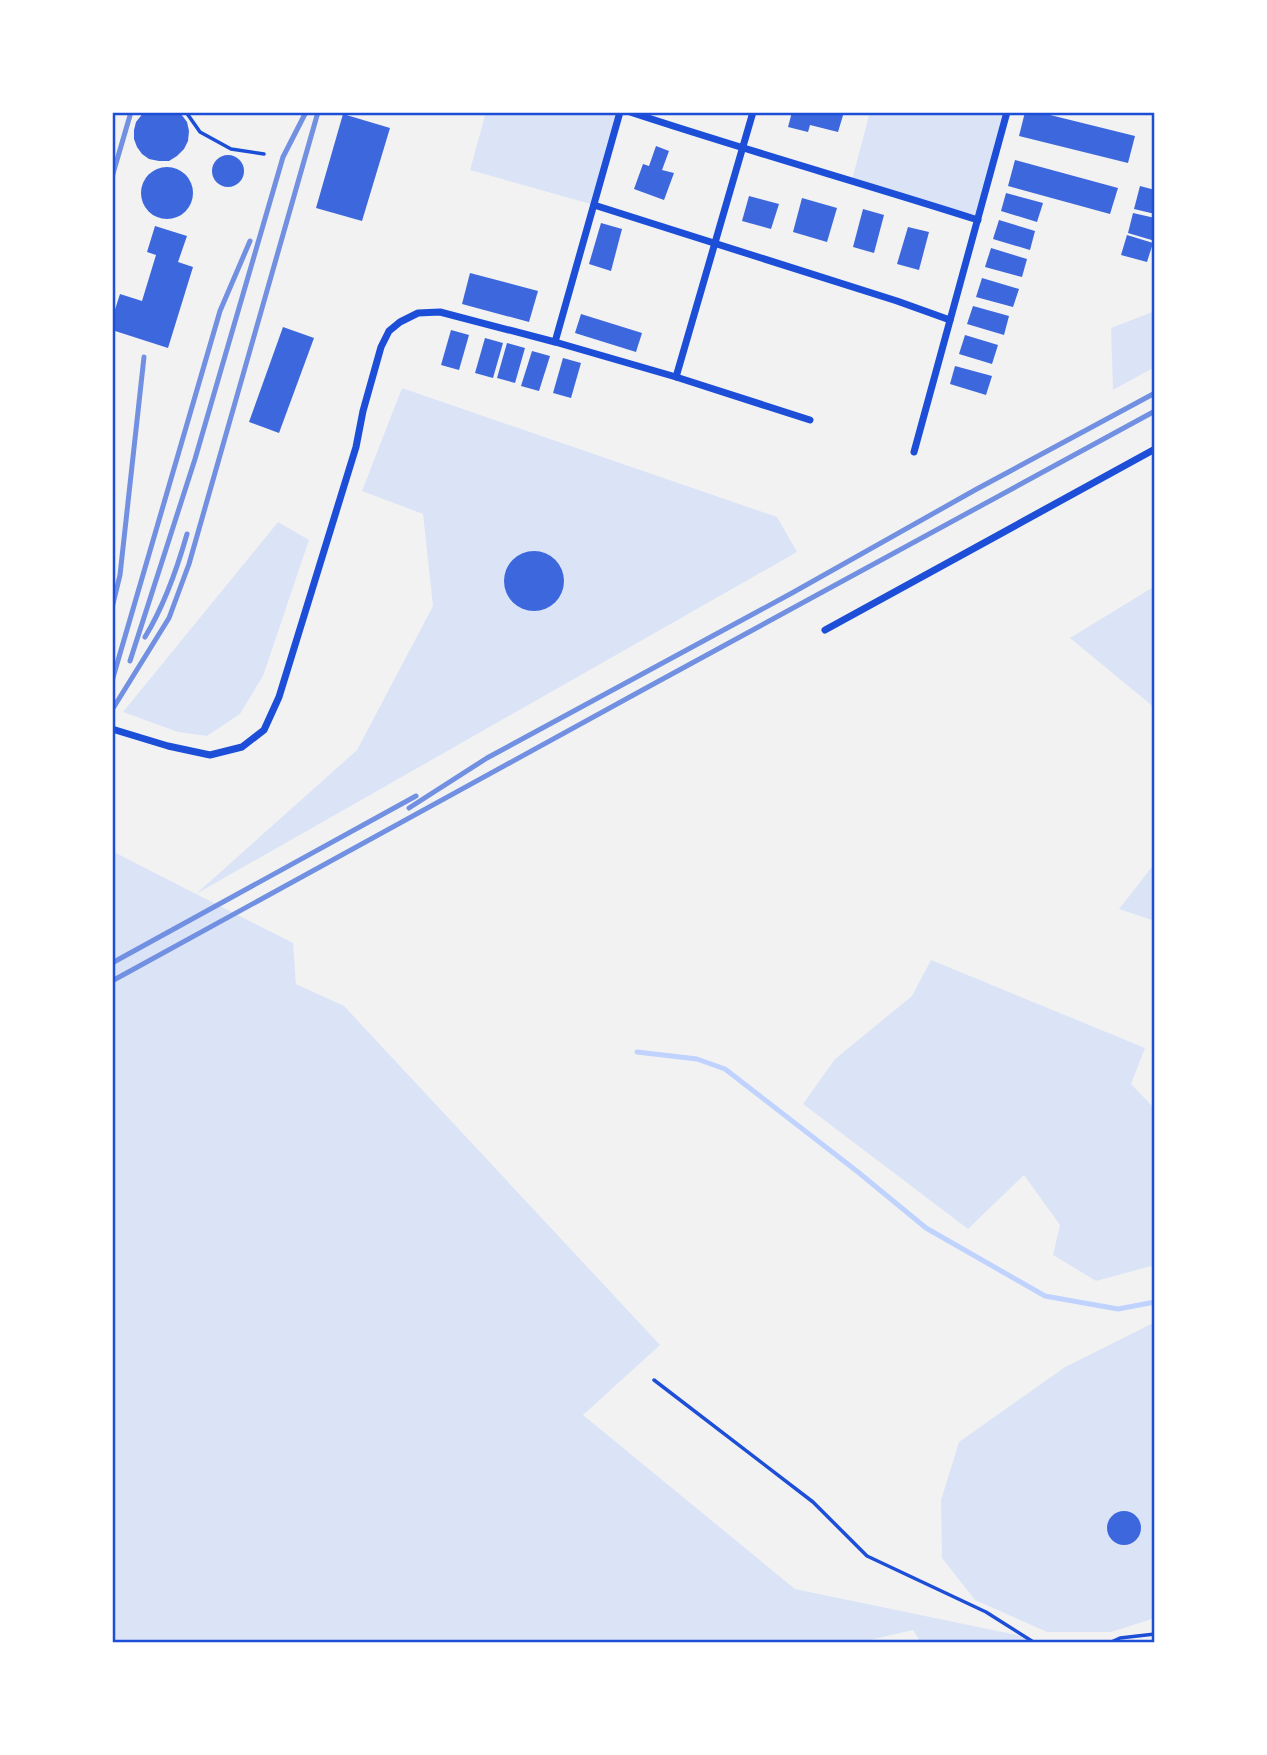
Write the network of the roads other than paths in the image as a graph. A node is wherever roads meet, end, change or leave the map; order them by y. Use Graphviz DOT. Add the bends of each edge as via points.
graph roads {
  1 [pos="186,112"];
  2 [pos="620,112"];
  3 [pos="629,112"];
  4 [pos="753,112"];
  5 [pos="1007,112"];
  6 [pos="742,148"];
  7 [pos="264,155"];
  8 [pos="594,205"];
  9 [pos="978,220"];
  10 [pos="715,244"];
  11 [pos="950,320"];
  12 [pos="555,342"];
  13 [pos="676,377"];
  14 [pos="810,420"];
  15 [pos="1155,449"];
  16 [pos="914,452"];
  17 [pos="825,630"];
  18 [pos="112,729"];
  19 [pos="654,1380"];
  20 [pos="1155,1634"];
  21 [pos="1035,1643"];
  22 [pos="1109,1643"];
  1 -- 7 [label="lane" via="200,132 230,149"];
  2 -- 8 [label="street"];
  3 -- 6 [label="street"];
  4 -- 6 [label="street"];
  5 -- 9 [label="street"];
  6 -- 9 [label="street"];
  6 -- 10 [label="street"];
  8 -- 10 [label="street"];
  8 -- 12 [label="street"];
  9 -- 11 [label="street"];
  10 -- 11 [label="street"];
  10 -- 13 [label="street"];
  11 -- 16 [label="street"];
  12 -- 13 [label="street"];
  12 -- 18 [label="street" via="440,312 418,313 400,322 381,347 356,447 279,697 264,730 242,747 210,755"];
  13 -- 14 [label="street"];
  15 -- 17 [label="street"];
  19 -- 21 [label="lane" via="813,1502 867,1556 986,1612"];
  20 -- 22 [label="lane"];
}
